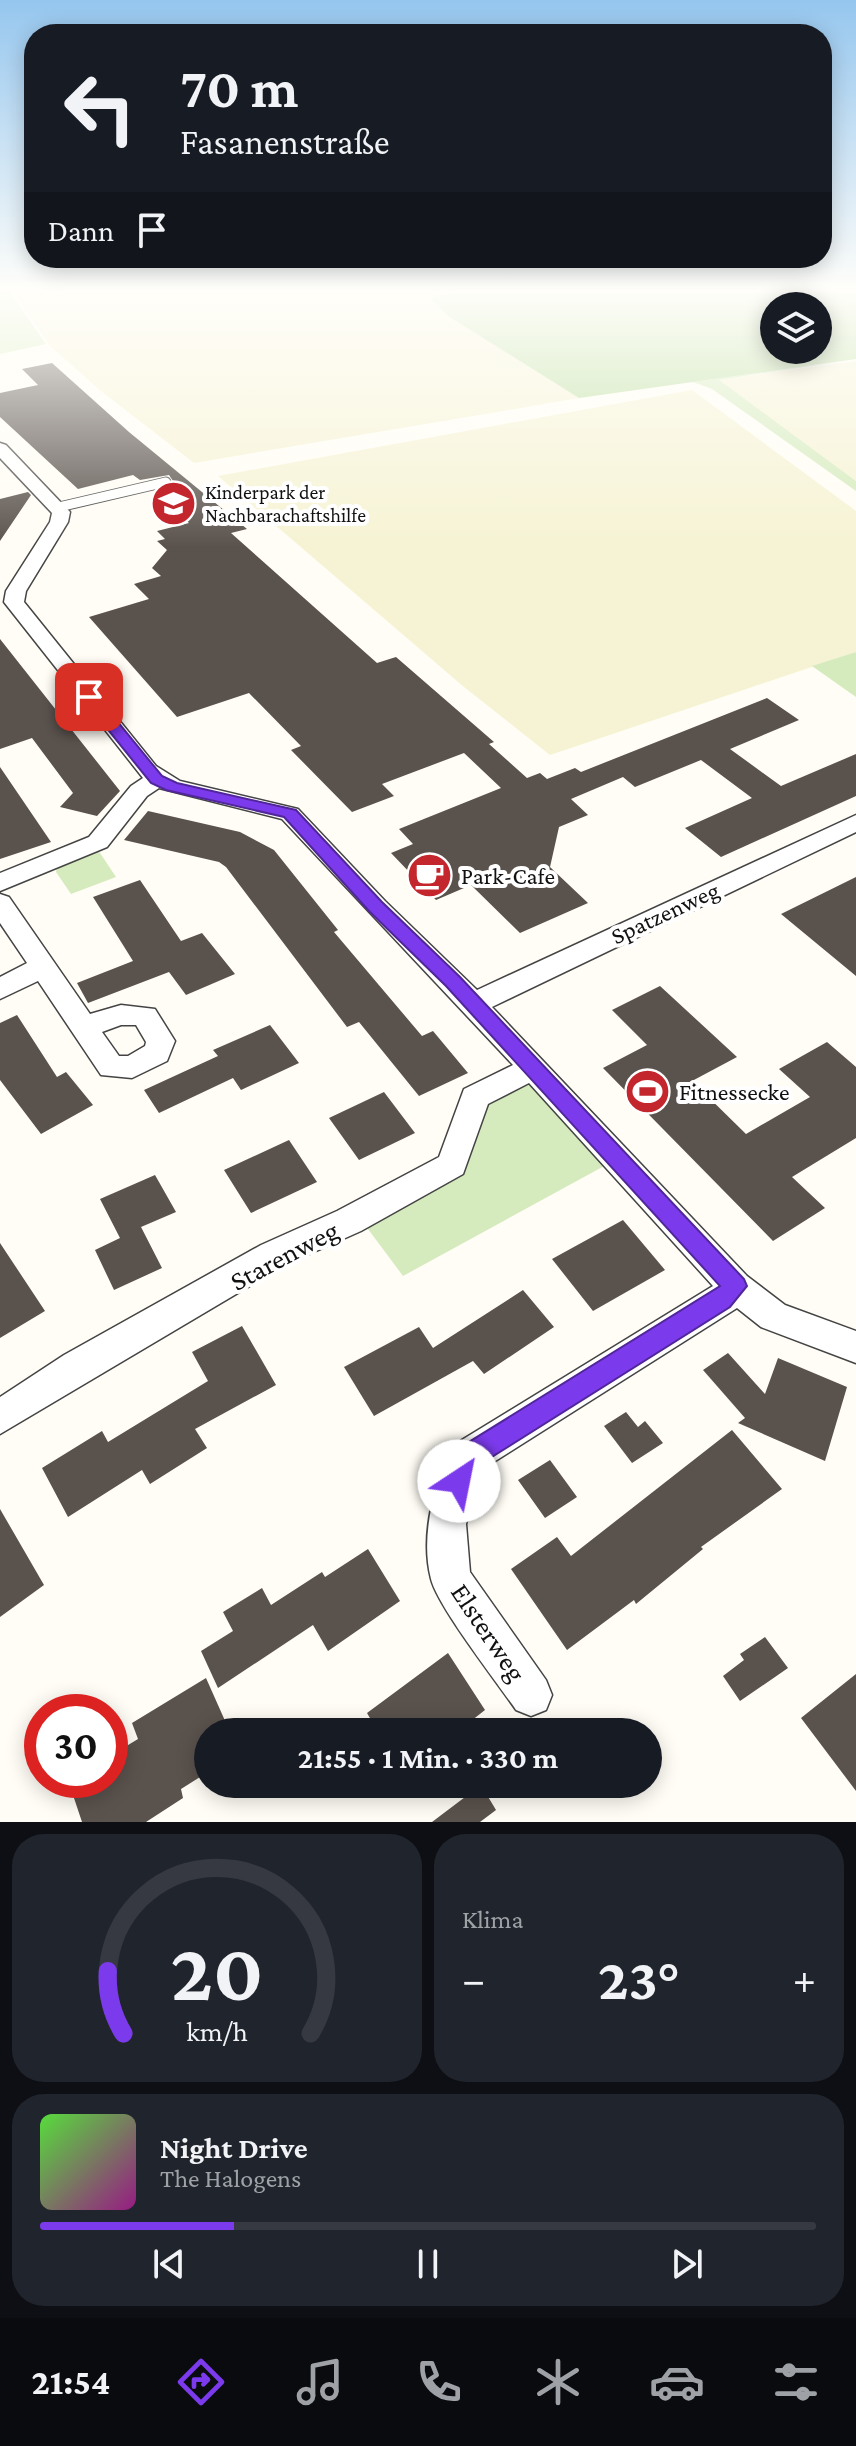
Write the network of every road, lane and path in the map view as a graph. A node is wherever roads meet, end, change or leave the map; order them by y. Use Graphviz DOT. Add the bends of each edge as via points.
graph roads {
  1 [pos="0,448"];
  2 [pos="25,472"];
  3 [pos="0,478"];
  4 [pos="166,482"];
  5 [pos="59,507"];
  6 [pos="7,605"];
  7 [pos="157,779"];
  8 [pos="856,823"];
  9 [pos="0,883"];
  10 [pos="0,903"];
  11 [pos="43,966"];
  12 [pos="0,989"];
  13 [pos="473,1004"];
  14 [pos="85,1028"];
  15 [pos="534,1068"];
  16 [pos="735,1286"];
  17 [pos="856,1347"];
  18 [pos="0,1417"];
  19 [pos="531,1695"];
  1 -- 2 [label="street"];
  2 -- 3 [label="street"];
  2 -- 5 [label="street"];
  4 -- 5 [label="lane"];
  5 -- 6 [label="street" via="59,522"];
  6 -- 7 [label="street"];
  7 -- 9 [label="street" via="139,791 98,842"];
  7 -- 13 [label="street" via="290,814"];
  8 -- 13 [label="street, Spatzenweg"];
  10 -- 11 [label="street"];
  11 -- 12 [label="street"];
  11 -- 14 [label="street"];
  13 -- 15 [label="street"];
  15 -- 16 [label="street"];
  15 -- 18 [label="street, Starenweg" via="475,1097 452,1165 273,1255"];
  16 -- 17 [label="street" via="773,1316"];
  16 -- 19 [label="street, Elsterweg" via="722,1300 465,1459 447,1524 451,1579"];
}
